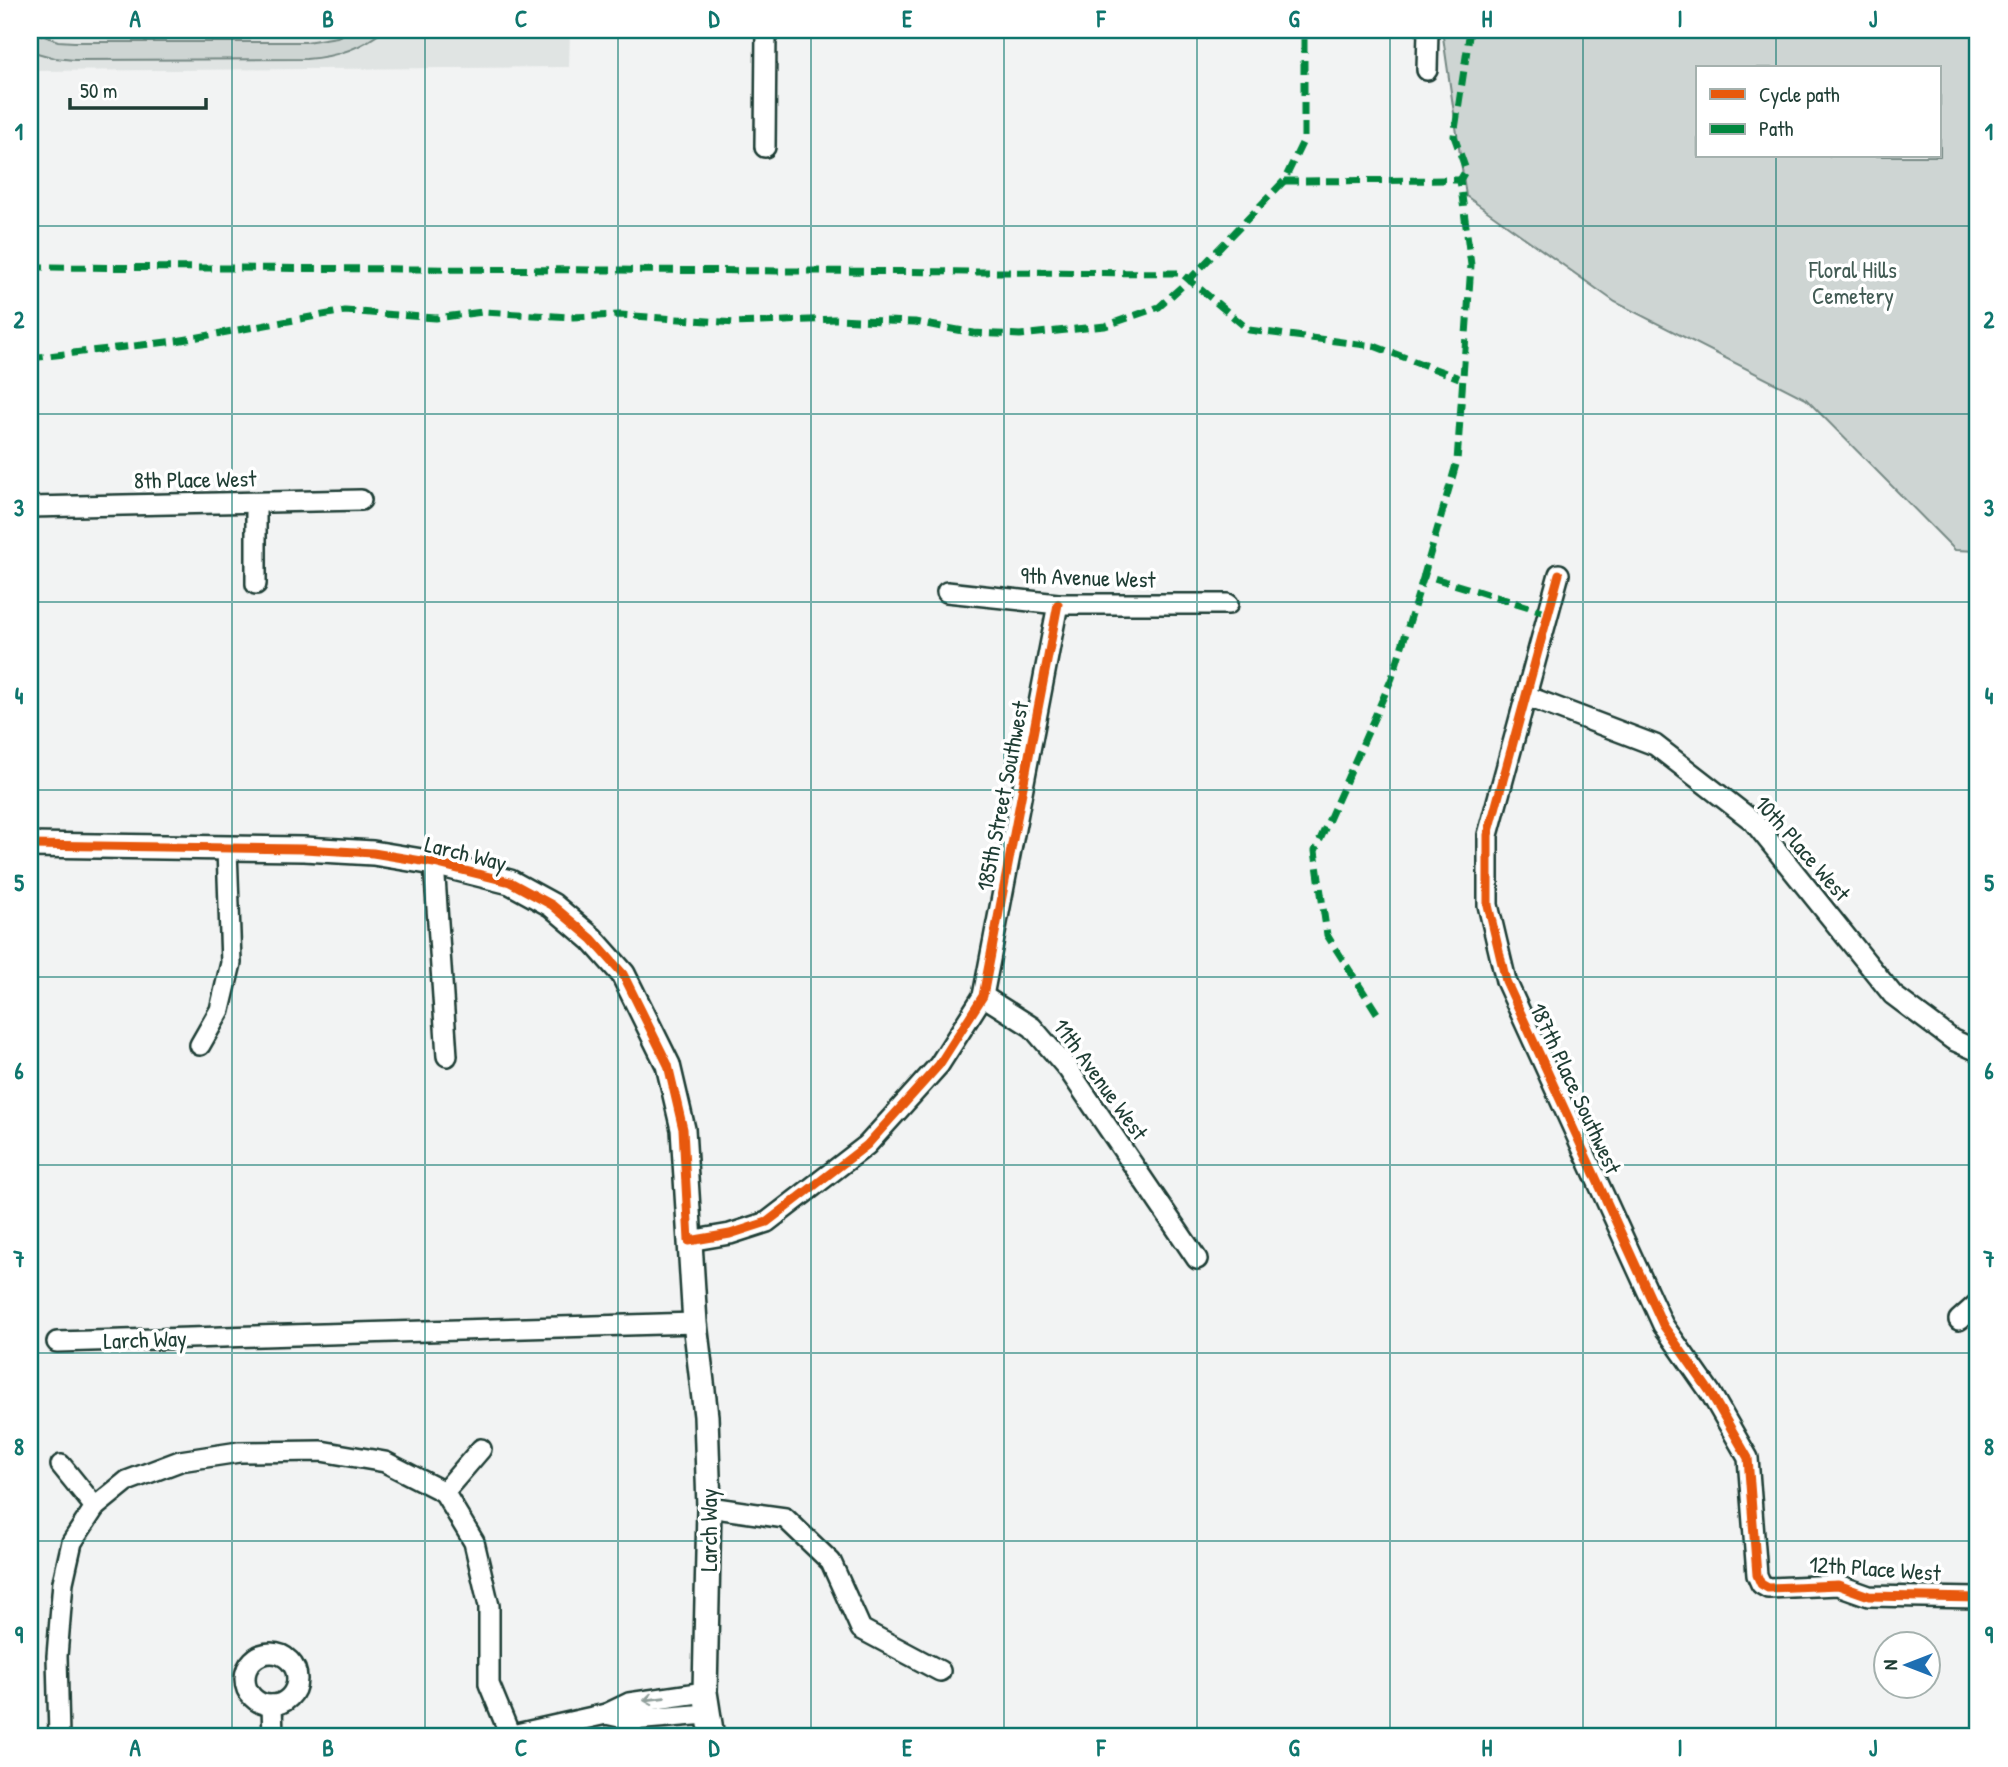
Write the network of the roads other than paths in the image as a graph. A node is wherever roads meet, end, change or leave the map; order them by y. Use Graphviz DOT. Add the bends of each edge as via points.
graph roads {
  1 [pos="766,30"];
  2 [pos="1428,30"];
  3 [pos="1427,70"];
  4 [pos="765,147"];
  5 [pos="361,500"];
  6 [pos="257,503"];
  7 [pos="30,507"];
  8 [pos="1559,575"];
  9 [pos="256,584"];
  10 [pos="947,592"];
  11 [pos="1058,604"];
  12 [pos="1228,604"];
  13 [pos="1526,696"];
  14 [pos="30,845"];
  15 [pos="228,849"];
  16 [pos="434,863"];
  17 [pos="984,996"];
  18 [pos="200,1045"];
  19 [pos="1978,1051"];
  20 [pos="447,1056"];
  21 [pos="689,1241"];
  22 [pos="1197,1259"];
  23 [pos="1978,1303"];
  24 [pos="1959,1320"];
  25 [pos="695,1323"];
  26 [pos="57,1342"];
  27 [pos="481,1449"];
  28 [pos="61,1465"];
  29 [pos="444,1492"];
  30 [pos="95,1507"];
  31 [pos="709,1507"];
  32 [pos="1768,1588"];
  33 [pos="1978,1598"];
  34 [pos="940,1671"];
  35 [pos="706,1703"];
  36 [pos="272,1705"];
  37 [pos="507,1736"];
  38 [pos="59,1737"];
  39 [pos="273,1737"];
  40 [pos="712,1737"];
  1 -- 4 [label="street"];
  2 -- 3 [label="street"];
  5 -- 6 [label="street, 8th Place West"];
  6 -- 7 [label="street, 8th Place West"];
  6 -- 9 [label="street"];
  8 -- 13 [label="street, 187th Place Southwest"];
  10 -- 11 [label="street, 9th Avenue West"];
  11 -- 12 [label="street, 9th Avenue West"];
  11 -- 17 [label="street, 185th Street Southwest"];
  13 -- 19 [label="street, 10th Place West" via="1655,745 1753,821 1893,995 1953,1040"];
  13 -- 32 [label="street, 187th Place Southwest" via="1488,835 1488,905 1506,981 1663,1325 1710,1391 1748,1458 1757,1575"];
  14 -- 15 [label="main road, Larch Way"];
  15 -- 16 [label="main road, Larch Way" via="373,853"];
  15 -- 18 [label="street" via="230,963 220,1010"];
  16 -- 20 [label="street"];
  16 -- 21 [label="main road, Larch Way" via="510,882 552,905 623,974 668,1065 676,1097 683,1129"];
  17 -- 21 [label="street" via="939,1065 867,1145 767,1222"];
  17 -- 22 [label="street, 11th Avenue West" via="1032,1027 1068,1069"];
  21 -- 25 [label="main road, Larch Way"];
  23 -- 24 [label="street"];
  25 -- 26 [label="street, Larch Way"];
  25 -- 31 [label="main road, Larch Way" via="706,1416"];
  27 -- 29 [label="street"];
  28 -- 30 [label="street"];
  29 -- 30 [label="street" via="385,1462 321,1451 239,1452 180,1461 127,1481"];
  29 -- 37 [label="street" via="474,1542 489,1606 489,1684"];
  30 -- 38 [label="street" via="72,1542 63,1582 57,1656"];
  31 -- 34 [label="street" via="785,1518 831,1562 861,1629"];
  31 -- 35 [label="main road, Larch Way"];
  32 -- 33 [label="street, 12th Place West" via="1838,1585 1869,1596"];
  35 -- 37 [label="street" via="629,1703 606,1714"];
  35 -- 40 [label="main road, Larch Way"];
  36 -- 39 [label="street"];
}
